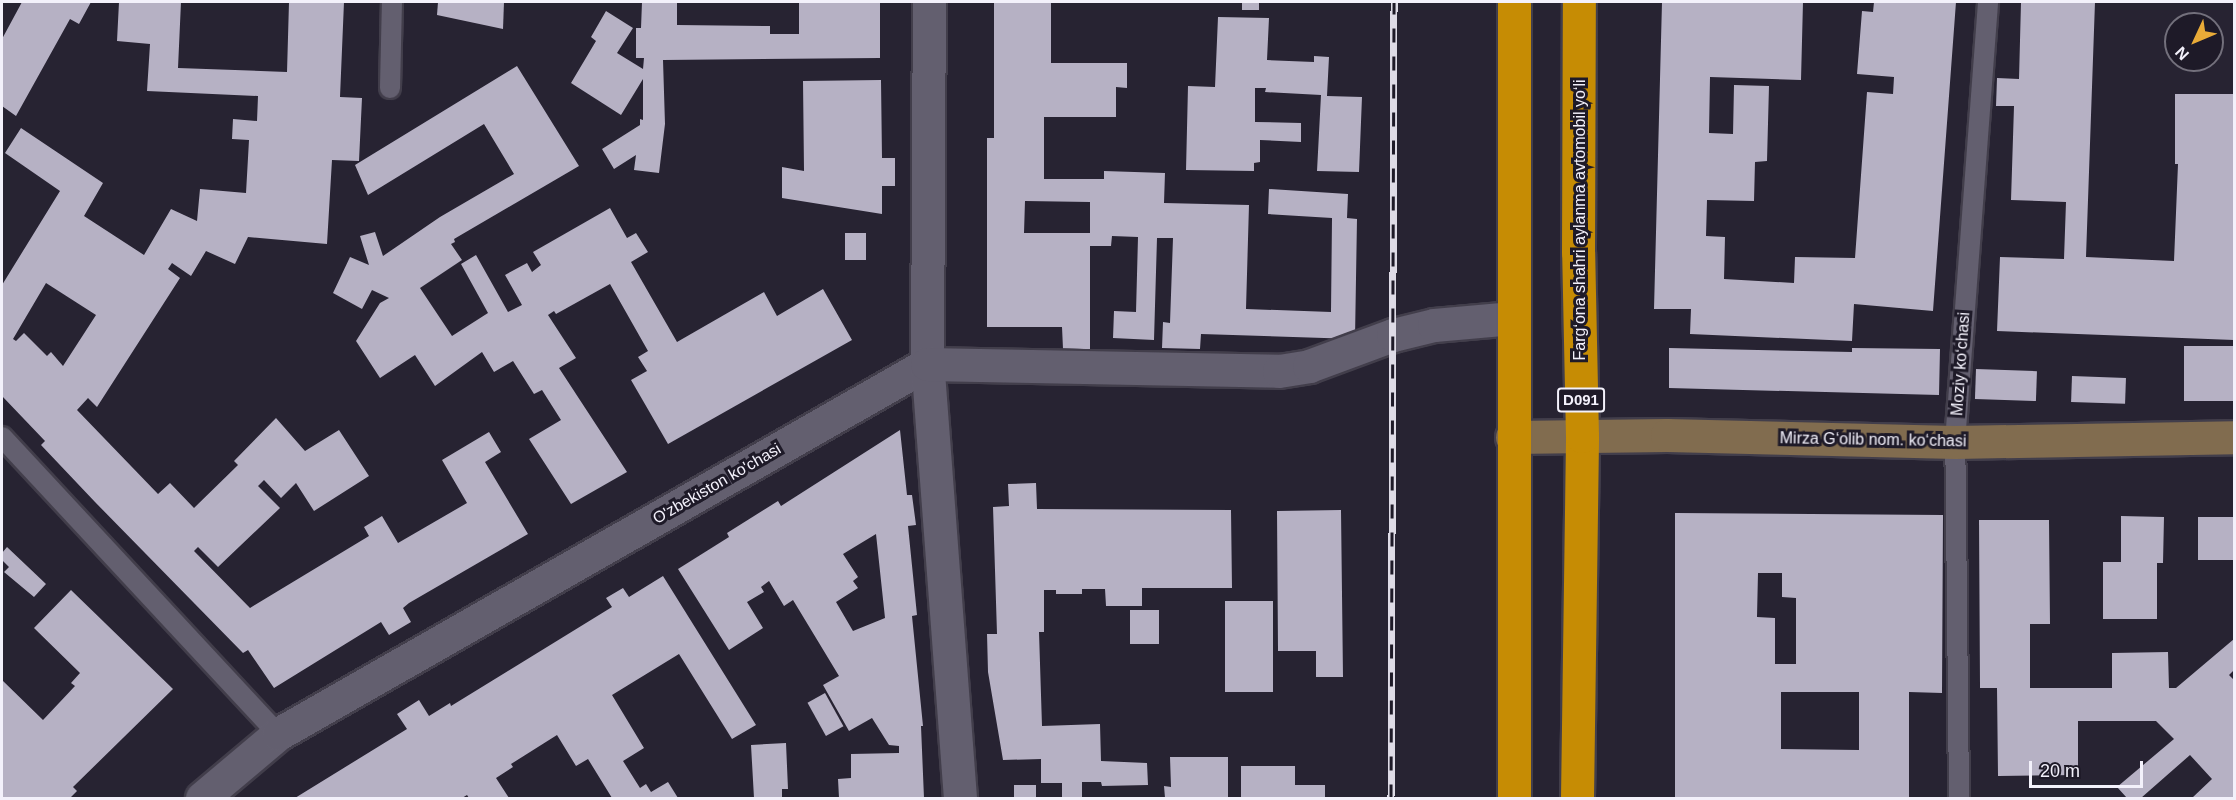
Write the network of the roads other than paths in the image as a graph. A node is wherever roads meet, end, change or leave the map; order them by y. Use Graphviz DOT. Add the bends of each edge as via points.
graph roads {
  1 [pos="392,2"];
  2 [pos="929,2"];
  3 [pos="1514,2"];
  4 [pos="1578,2"];
  5 [pos="1989,2"];
  6 [pos="390,88"];
  7 [pos="1513,318"];
  8 [pos="927,364"];
  9 [pos="1581,436"];
  10 [pos="2,437"];
  11 [pos="1512,437"];
  12 [pos="2235,437"];
  13 [pos="1955,442"];
  14 [pos="278,734"];
  15 [pos="202,798"];
  16 [pos="960,798"];
  17 [pos="1514,798"];
  18 [pos="1577,798"];
  19 [pos="1959,798"];
  1 -- 6 [label="lane"];
  2 -- 8 [label="street"];
  3 -- 7 [label="highway"];
  4 -- 9 [label="highway, Fargʻona shahri aylanma avtomobil yoʻli / D091"];
  5 -- 13 [label="lane, Moziy koʻchasi"];
  7 -- 8 [label="street" via="1434,324 1309,366 1279,371"];
  7 -- 11 [label="highway"];
  8 -- 14 [label="street, O'zbekiston ko'chasi"];
  8 -- 16 [label="street"];
  9 -- 11 [label="street, Mirza G‘olib nom. ko‘chasi"];
  9 -- 13 [label="street, Mirza G‘olib nom. ko‘chasi"];
  9 -- 18 [label="highway, Fargʻona shahri aylanma avtomobil yoʻli / D091"];
  10 -- 14 [label="lane"];
  11 -- 17 [label="highway"];
  12 -- 13 [label="street, Mirza G‘olib nom. ko‘chasi"];
  13 -- 19 [label="lane, Moziy koʻchasi"];
  14 -- 15 [label="street, O'zbekiston ko'chasi"];
}
